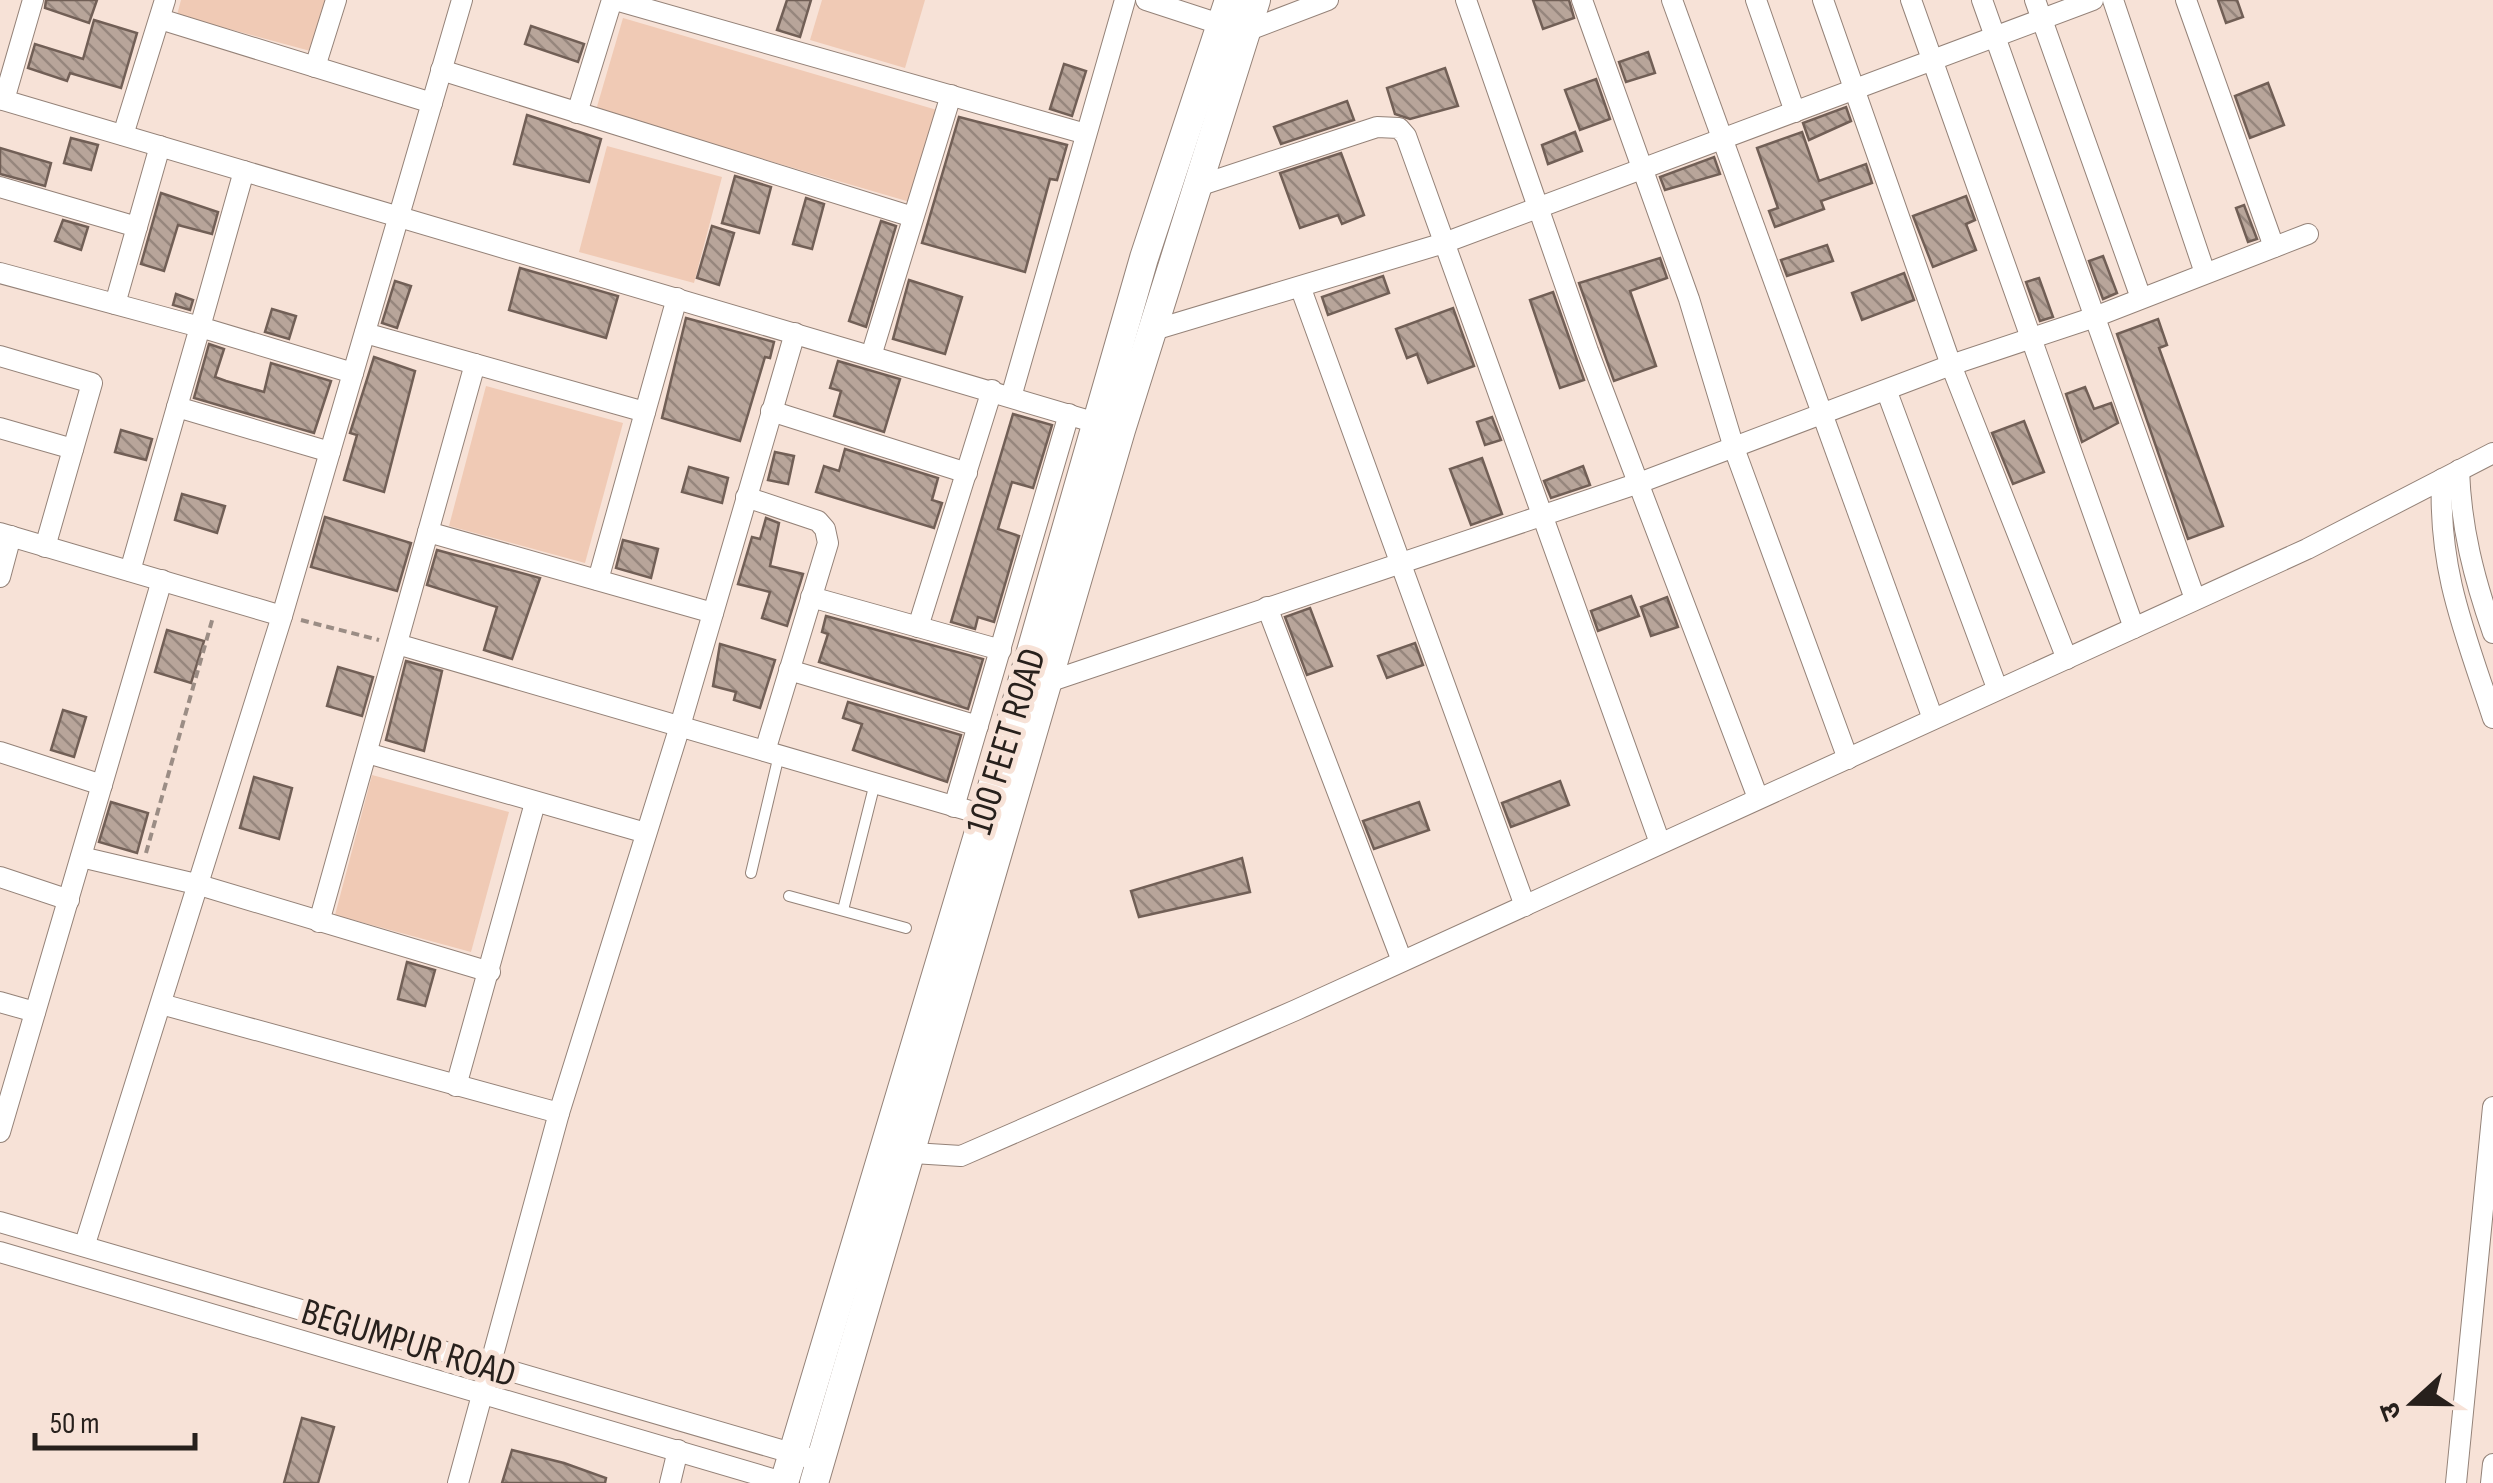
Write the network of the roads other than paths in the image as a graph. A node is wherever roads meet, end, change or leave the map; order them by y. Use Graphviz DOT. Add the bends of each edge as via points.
graph roads {
  1 [pos="33,0"];
  2 [pos="336,0"];
  3 [pos="462,0"];
  4 [pos="614,0"];
  5 [pos="1125,0"];
  6 [pos="1146,0"];
  7 [pos="1229,0"];
  8 [pos="1255,0"];
  9 [pos="1328,0"];
  10 [pos="1466,0"];
  11 [pos="1582,0"];
  12 [pos="1672,0"];
  13 [pos="1756,0"];
  14 [pos="1823,0"];
  15 [pos="1911,0"];
  16 [pos="1982,0"];
  17 [pos="2092,0"];
  18 [pos="2113,0"];
  19 [pos="2186,0"];
  20 [pos="162,9"];
  21 [pos="2038,9"];
  22 [pos="1231,30"];
  23 [pos="1994,36"];
  24 [pos="1933,58"];
  25 [pos="315,67"];
  26 [pos="440,70"];
  27 [pos="1855,88"];
  28 [pos="951,95"];
  29 [pos="2,100"];
  30 [pos="432,104"];
  31 [pos="1796,112"];
  32 [pos="577,113"];
  33 [pos="1086,134"];
  34 [pos="123,135"];
  35 [pos="1722,138"];
  36 [pos="160,146"];
  37 [pos="244,170"];
  38 [pos="1643,170"];
  39 [pos="1198,186"];
  40 [pos="0,187"];
  41 [pos="1539,209"];
  42 [pos="399,216"];
  43 [pos="912,217"];
  44 [pos="137,227"];
  45 [pos="2308,234"];
  46 [pos="1444,243"];
  47 [pos="2274,247"];
  48 [pos="0,273"];
  49 [pos="2205,273"];
  50 [pos="1301,288"];
  51 [pos="677,298"];
  52 [pos="2141,298"];
  53 [pos="115,304"];
  54 [pos="2092,318"];
  55 [pos="200,327"];
  56 [pos="1154,330"];
  57 [pos="365,333"];
  58 [pos="795,333"];
  59 [pos="2028,340"];
  60 [pos="0,356"];
  61 [pos="871,356"];
  62 [pos="475,364"];
  63 [pos="1951,366"];
  64 [pos="353,373"];
  65 [pos="1887,392"];
  66 [pos="1001,394"];
  67 [pos="176,407"];
  68 [pos="772,411"];
  69 [pos="645,412"];
  70 [pos="1070,414"];
  71 [pos="1822,415"];
  72 [pos="1109,427"];
  73 [pos="0,428"];
  74 [pos="1734,448"];
  75 [pos="73,449"];
  76 [pos="330,452"];
  77 [pos="2493,453"];
  78 [pos="968,473"];
  79 [pos="2450,475"];
  80 [pos="1639,483"];
  81 [pos="746,497"];
  82 [pos="1538,516"];
  83 [pos="428,532"];
  84 [pos="6,535"];
  85 [pos="46,547"];
  86 [pos="1402,562"];
  87 [pos="130,571"];
  88 [pos="0,577"];
  89 [pos="162,580"];
  90 [pos="598,580"];
  91 [pos="811,597"];
  92 [pos="2196,600"];
  93 [pos="1267,607"];
  94 [pos="713,612"];
  95 [pos="282,616"];
  96 [pos="918,627"];
  97 [pos="2134,628"];
  98 [pos="2493,633"];
  99 [pos="397,644"];
  100 [pos="1000,650"];
  101 [pos="2067,658"];
  102 [pos="789,670"];
  103 [pos="1051,681"];
  104 [pos="1997,688"];
  105 [pos="2493,718"];
  106 [pos="1934,719"];
  107 [pos="680,726"];
  108 [pos="978,726"];
  109 [pos="0,752"];
  110 [pos="367,753"];
  111 [pos="772,753"];
  112 [pos="1848,759"];
  113 [pos="874,783"];
  114 [pos="102,784"];
  115 [pos="1758,798"];
  116 [pos="535,802"];
  117 [pos="954,806"];
  118 [pos="984,815"];
  119 [pos="646,833"];
  120 [pos="1660,844"];
  121 [pos="80,857"];
  122 [pos="751,873"];
  123 [pos="0,877"];
  124 [pos="196,884"];
  125 [pos="789,896"];
  126 [pos="69,900"];
  127 [pos="1525,906"];
  128 [pos="842,910"];
  129 [pos="319,922"];
  130 [pos="906,928"];
  131 [pos="1402,962"];
  132 [pos="490,972"];
  133 [pos="0,1002"];
  134 [pos="160,1004"];
  135 [pos="35,1012"];
  136 [pos="456,1086"];
  137 [pos="2493,1107"];
  138 [pos="559,1113"];
  139 [pos="0,1132"];
  140 [pos="913,1152"];
  141 [pos="0,1222"];
  142 [pos="37,1232"];
  143 [pos="84,1244"];
  144 [pos="0,1252"];
  145 [pos="27,1260"];
  146 [pos="492,1367"];
  147 [pos="485,1394"];
  148 [pos="678,1450"];
  149 [pos="2493,1464"];
  150 [pos="797,1475"];
  151 [pos="458,1483"];
  152 [pos="670,1483"];
  153 [pos="2456,1483"];
  154 [pos="2491,1483"];
  1 -- 29 [label="street"];
  2 -- 25 [label="street"];
  3 -- 26 [label="street"];
  4 -- 28 [label="street"];
  4 -- 32 [label="street"];
  5 -- 33 [label="street"];
  6 -- 22 [label="street"];
  7 -- 22 [label="street, 100 FEET ROAD"];
  8 -- 22 [label="street, 100 FEET ROAD"];
  9 -- 22 [label="street"];
  10 -- 41 [label="street"];
  11 -- 38 [label="street"];
  12 -- 35 [label="street"];
  13 -- 31 [label="street"];
  14 -- 27 [label="street"];
  15 -- 24 [label="street"];
  16 -- 23 [label="street"];
  17 -- 21 [label="street"];
  18 -- 49 [label="street"];
  19 -- 47 [label="street"];
  20 -- 25 [label="street"];
  20 -- 34 [label="street"];
  21 -- 23 [label="street"];
  21 -- 52 [label="street"];
  22 -- 39 [label="street, 100 FEET ROAD"];
  22 -- 72 [label="street, 100 FEET ROAD" via="1144,258"];
  23 -- 24 [label="street"];
  23 -- 54 [label="street"];
  24 -- 27 [label="street"];
  24 -- 59 [label="street"];
  25 -- 30 [label="street"];
  26 -- 30 [label="street"];
  26 -- 32 [label="street"];
  27 -- 31 [label="street"];
  27 -- 63 [label="street"];
  28 -- 33 [label="street"];
  28 -- 43 [label="street"];
  29 -- 34 [label="street"];
  30 -- 42 [label="street"];
  31 -- 35 [label="street"];
  32 -- 43 [label="street"];
  33 -- 66 [label="street"];
  34 -- 36 [label="street"];
  35 -- 38 [label="street"];
  35 -- 71 [label="street"];
  36 -- 37 [label="street"];
  36 -- 44 [label="street"];
  37 -- 42 [label="street"];
  37 -- 55 [label="street"];
  38 -- 41 [label="street"];
  38 -- 74 [label="street"];
  39 -- 46 [label="street" via="1392,126 1406,136"];
  39 -- 56 [label="street, 100 FEET ROAD"];
  40 -- 44 [label="street"];
  41 -- 46 [label="street"];
  41 -- 80 [label="street"];
  42 -- 51 [label="street"];
  42 -- 57 [label="street"];
  43 -- 61 [label="street"];
  44 -- 53 [label="street"];
  45 -- 47 [label="street"];
  46 -- 50 [label="street"];
  46 -- 82 [label="street"];
  47 -- 49 [label="street"];
  48 -- 53 [label="street"];
  49 -- 52 [label="street"];
  50 -- 56 [label="street"];
  50 -- 86 [label="street"];
  51 -- 58 [label="street"];
  51 -- 69 [label="street"];
  52 -- 54 [label="street"];
  53 -- 55 [label="street"];
  54 -- 59 [label="street"];
  54 -- 92 [label="street"];
  55 -- 64 [label="street"];
  55 -- 67 [label="street"];
  56 -- 72 [label="street, 100 FEET ROAD"];
  57 -- 62 [label="street"];
  57 -- 64 [label="street"];
  58 -- 61 [label="street"];
  58 -- 68 [label="street"];
  59 -- 63 [label="street"];
  59 -- 97 [label="street"];
  60 -- 75 [label="street" via="92,383"];
  61 -- 66 [label="street"];
  62 -- 69 [label="street"];
  62 -- 83 [label="street"];
  63 -- 65 [label="street"];
  63 -- 101 [label="street"];
  64 -- 76 [label="street"];
  65 -- 71 [label="street"];
  65 -- 104 [label="street"];
  66 -- 70 [label="street"];
  66 -- 78 [label="street"];
  67 -- 76 [label="street"];
  67 -- 87 [label="street"];
  68 -- 78 [label="street"];
  68 -- 81 [label="street"];
  69 -- 90 [label="street"];
  70 -- 72 [label="street"];
  70 -- 100 [label="street"];
  71 -- 74 [label="street"];
  71 -- 106 [label="street"];
  72 -- 103 [label="street, 100 FEET ROAD"];
  72 -- 118 [label="street, 100 FEET ROAD"];
  73 -- 75 [label="street"];
  74 -- 80 [label="street"];
  74 -- 112 [label="street"];
  75 -- 85 [label="street"];
  76 -- 95 [label="street"];
  77 -- 79 [label="street"];
  78 -- 96 [label="street"];
  79 -- 92 [label="street"];
  79 -- 98 [label="street"];
  79 -- 105 [label="street" via="2440,541"];
  80 -- 82 [label="street"];
  80 -- 115 [label="street"];
  81 -- 91 [label="street" via="825,529 828,542"];
  81 -- 94 [label="street"];
  82 -- 86 [label="street"];
  82 -- 120 [label="street"];
  83 -- 90 [label="street"];
  83 -- 99 [label="street"];
  84 -- 85 [label="street"];
  84 -- 88 [label="street"];
  85 -- 87 [label="street"];
  86 -- 93 [label="street"];
  86 -- 127 [label="street"];
  87 -- 89 [label="street"];
  89 -- 95 [label="street"];
  89 -- 114 [label="street"];
  90 -- 94 [label="street"];
  91 -- 96 [label="street"];
  91 -- 102 [label="street"];
  92 -- 97 [label="street"];
  93 -- 103 [label="street"];
  93 -- 131 [label="street"];
  94 -- 107 [label="street"];
  95 -- 124 [label="street"];
  96 -- 100 [label="street"];
  97 -- 101 [label="street"];
  99 -- 107 [label="street"];
  99 -- 110 [label="street"];
  100 -- 108 [label="street"];
  101 -- 104 [label="street"];
  102 -- 108 [label="street"];
  102 -- 111 [label="street"];
  103 -- 140 [label="street, 100 FEET ROAD"];
  104 -- 106 [label="street"];
  106 -- 112 [label="street"];
  107 -- 111 [label="street"];
  107 -- 119 [label="street"];
  108 -- 117 [label="street"];
  109 -- 114 [label="street"];
  110 -- 116 [label="street"];
  110 -- 129 [label="street"];
  111 -- 113 [label="street"];
  111 -- 122 [label="lane"];
  112 -- 115 [label="street"];
  113 -- 117 [label="street"];
  113 -- 128 [label="lane"];
  114 -- 121 [label="street"];
  115 -- 120 [label="street"];
  116 -- 119 [label="street"];
  116 -- 132 [label="street"];
  117 -- 118 [label="street"];
  118 -- 150 [label="street, 100 FEET ROAD"];
  119 -- 138 [label="street"];
  120 -- 127 [label="street"];
  121 -- 124 [label="street"];
  121 -- 126 [label="street"];
  123 -- 126 [label="street"];
  124 -- 129 [label="street"];
  124 -- 134 [label="street"];
  125 -- 128 [label="lane"];
  126 -- 135 [label="street"];
  127 -- 131 [label="street"];
  128 -- 130 [label="lane"];
  129 -- 132 [label="street"];
  131 -- 140 [label="street" via="961,1156"];
  132 -- 136 [label="street"];
  133 -- 135 [label="street"];
  134 -- 136 [label="street"];
  134 -- 143 [label="street"];
  135 -- 139 [label="street"];
  136 -- 138 [label="street"];
  137 -- 153 [label="street"];
  138 -- 146 [label="street"];
  140 -- 150 [label="street, 100 FEET ROAD"];
  141 -- 142 [label="street, BEGUMPUR ROAD"];
  142 -- 143 [label="street, BEGUMPUR ROAD"];
  142 -- 145 [label="street"];
  143 -- 146 [label="street, BEGUMPUR ROAD"];
  144 -- 145 [label="street, BEGUMPUR ROAD"];
  145 -- 147 [label="street, BEGUMPUR ROAD"];
  146 -- 147 [label="street"];
  146 -- 150 [label="street, BEGUMPUR ROAD"];
  147 -- 148 [label="street, BEGUMPUR ROAD"];
  147 -- 151 [label="street"];
  148 -- 150 [label="street, BEGUMPUR ROAD"];
  148 -- 152 [label="street"];
  149 -- 154 [label="street"];
}
